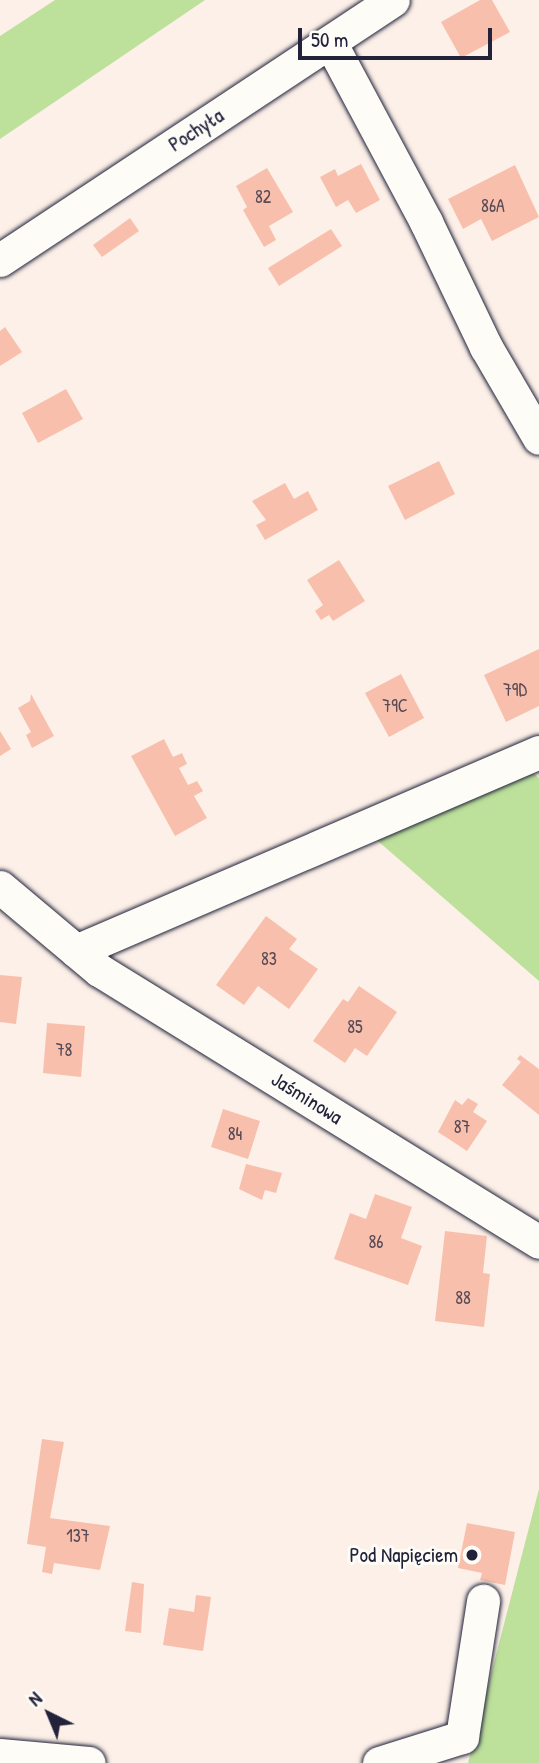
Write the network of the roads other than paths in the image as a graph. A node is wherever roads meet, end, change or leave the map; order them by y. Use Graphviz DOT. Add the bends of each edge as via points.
graph roads {
  1 [pos="393,0"];
  2 [pos="330,42"];
  3 [pos="0,260"];
  4 [pos="539,438"];
  5 [pos="534,760"];
  6 [pos="0,887"];
  7 [pos="76,951"];
  8 [pos="539,1242"];
  9 [pos="483,1601"];
  10 [pos="0,1755"];
  11 [pos="89,1763"];
  12 [pos="379,1763"];
  1 -- 2 [label="street, Pochyła"];
  2 -- 3 [label="street, Pochyła"];
  2 -- 4 [label="street" via="426,222 486,347"];
  5 -- 7 [label="street"];
  6 -- 7 [label="street, Jaśminowa"];
  7 -- 8 [label="street, Jaśminowa" via="99,970"];
  9 -- 12 [label="street" via="462,1737"];
  10 -- 11 [label="street"];
}
